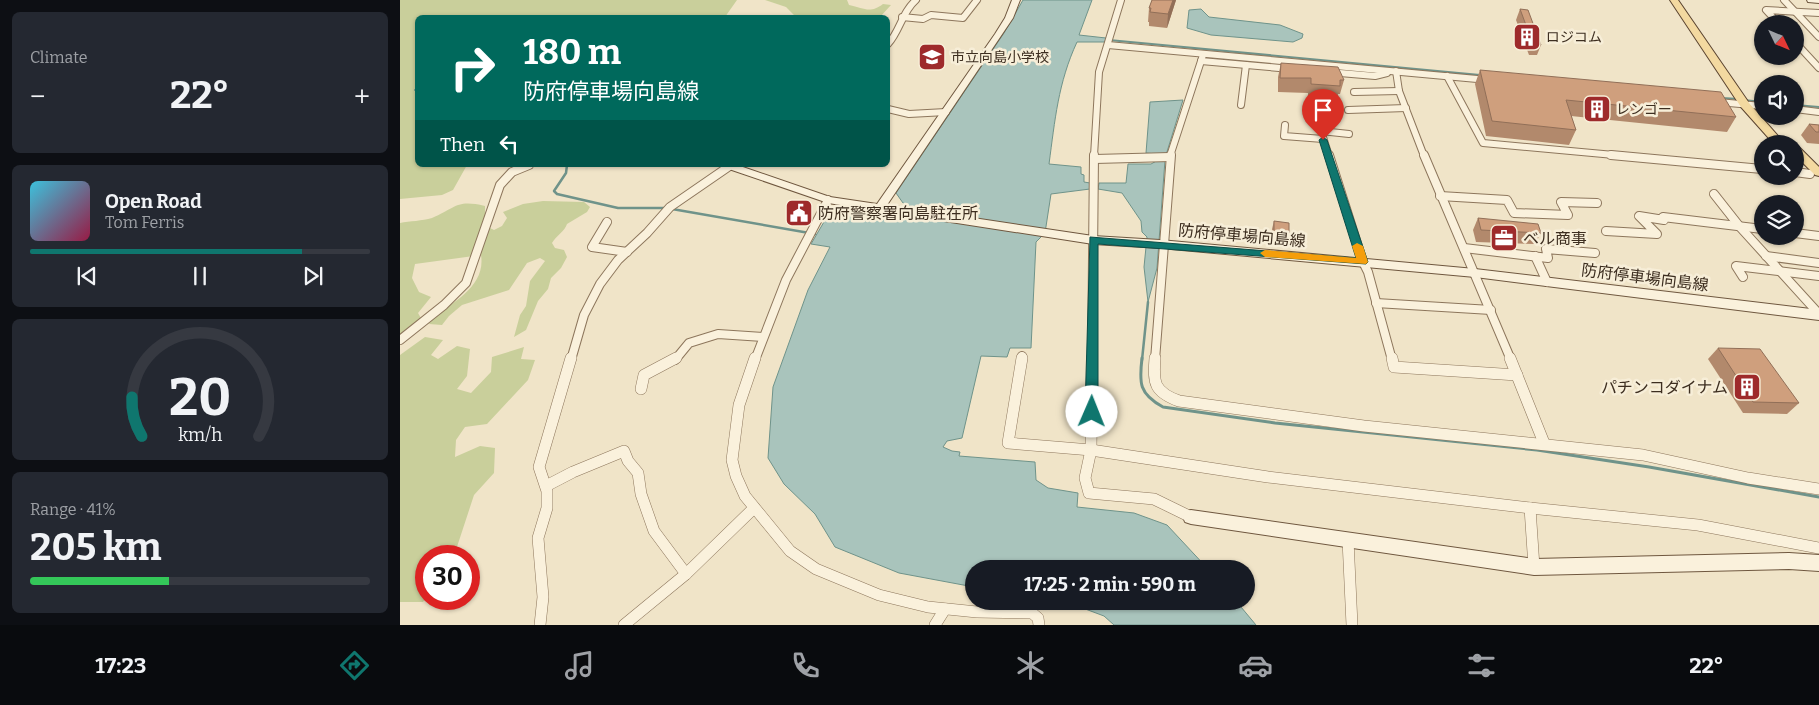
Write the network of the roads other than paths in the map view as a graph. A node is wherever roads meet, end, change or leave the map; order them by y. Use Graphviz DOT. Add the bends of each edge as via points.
graph roads {
  1 [pos="916,0"];
  2 [pos="977,0"];
  3 [pos="1016,0"];
  4 [pos="1121,0"];
  5 [pos="1674,0"];
  6 [pos="1682,0"];
  7 [pos="1784,0"];
  8 [pos="1811,0"];
  9 [pos="1819,1"];
  10 [pos="1795,11"];
  11 [pos="1819,13"];
  12 [pos="1771,15"];
  13 [pos="902,17"];
  14 [pos="1110,37"];
  15 [pos="1819,37"];
  16 [pos="890,42"];
  17 [pos="1108,45"];
  18 [pos="1804,52"];
  19 [pos="1202,58"];
  20 [pos="1810,58"];
  21 [pos="1819,59"];
  22 [pos="1246,65"];
  23 [pos="1819,68"];
  24 [pos="1396,71"];
  25 [pos="1447,76"];
  26 [pos="1494,81"];
  27 [pos="1354,92"];
  28 [pos="1399,92"];
  29 [pos="1706,101"];
  30 [pos="1242,105"];
  31 [pos="1754,105"];
  32 [pos="1406,108"];
  33 [pos="890,109"];
  34 [pos="1348,110"];
  35 [pos="1804,110"];
  36 [pos="946,112"];
  37 [pos="1819,112"];
  38 [pos="1285,125"];
  39 [pos="1772,125"];
  40 [pos="1348,134"];
  41 [pos="1782,135"];
  42 [pos="1323,140"];
  43 [pos="1170,157"];
  44 [pos="1095,159"];
  45 [pos="1813,162"];
  46 [pos="1804,165"];
  47 [pos="524,167"];
  48 [pos="728,167"];
  49 [pos="733,167"];
  50 [pos="1754,168"];
  51 [pos="1815,174"];
  52 [pos="1819,183"];
  53 [pos="1714,194"];
  54 [pos="1440,196"];
  55 [pos="828,200"];
  56 [pos="1597,203"];
  57 [pos="880,207"];
  58 [pos="607,222"];
  59 [pos="1740,226"];
  60 [pos="1754,228"];
  61 [pos="1606,231"];
  62 [pos="1804,234"];
  63 [pos="1819,236"];
  64 [pos="1093,240"];
  65 [pos="1163,244"];
  66 [pos="1464,248"];
  67 [pos="627,252"];
  68 [pos="1595,253"];
  69 [pos="1536,256"];
  70 [pos="1766,256"];
  71 [pos="1362,262"];
  72 [pos="1819,263"];
  73 [pos="1780,271"];
  74 [pos="1475,273"];
  75 [pos="1819,276"];
  76 [pos="1743,277"];
  77 [pos="1547,282"];
  78 [pos="1376,302"];
  79 [pos="1491,310"];
  80 [pos="1819,314"];
  81 [pos="763,337"];
  82 [pos="400,340"];
  83 [pos="1022,356"];
  84 [pos="1517,375"];
  85 [pos="641,389"];
  86 [pos="1544,443"];
  87 [pos="1091,450"];
  88 [pos="546,486"];
  89 [pos="1819,489"];
  90 [pos="754,508"];
  91 [pos="1530,508"];
  92 [pos="1191,517"];
  93 [pos="1348,540"];
  94 [pos="1819,548"];
  95 [pos="1819,563"];
  96 [pos="1534,567"];
  97 [pos="686,574"];
  98 [pos="945,609"];
  99 [pos="540,625"];
  100 [pos="624,625"];
  101 [pos="935,625"];
  102 [pos="1039,625"];
  103 [pos="1352,625"];
  1 -- 13 [label="street"];
  2 -- 13 [label="street" via="963,18"];
  3 -- 36 [label="main road" via="1004,26"];
  4 -- 14 [label="street"];
  5 -- 31 [label="main road"];
  6 -- 31 [label="main road"];
  7 -- 10 [label="street"];
  8 -- 9 [label="main road"];
  10 -- 11 [label="street"];
  10 -- 12 [label="street" via="1766,10"];
  10 -- 15 [label="street"];
  13 -- 16 [label="street"];
  14 -- 17 [label="street"];
  17 -- 19 [label="street"];
  17 -- 44 [label="street" via="1099,72"];
  18 -- 20 [label="street"];
  19 -- 22 [label="street"];
  19 -- 24 [label="street"];
  19 -- 43 [label="street"];
  20 -- 21 [label="street"];
  20 -- 23 [label="street"];
  22 -- 24 [label="street" via="1367,76"];
  22 -- 30 [label="street"];
  24 -- 25 [label="street"];
  24 -- 28 [label="street"];
  25 -- 26 [label="street"];
  25 -- 50 [label="street" via="1483,143"];
  27 -- 28 [label="street"];
  28 -- 32 [label="street"];
  29 -- 31 [label="street"];
  32 -- 34 [label="street"];
  32 -- 54 [label="street"];
  33 -- 36 [label="street" via="909,114"];
  35 -- 37 [label="street"];
  36 -- 57 [label="main road"];
  38 -- 42 [label="street" via="1284,136"];
  39 -- 41 [label="main road"];
  40 -- 42 [label="street" via="1321,131"];
  42 -- 71 [label="street"];
  43 -- 44 [label="street"];
  43 -- 65 [label="street"];
  44 -- 64 [label="street"];
  45 -- 51 [label="main road"];
  46 -- 51 [label="main road"];
  47 -- 82 [label="street" via="512,172 500,185 474,262 460,290"];
  48 -- 67 [label="street" via="681,198"];
  49 -- 55 [label="main road, 防府停車場向島線"];
  51 -- 52 [label="main road"];
  53 -- 59 [label="street"];
  54 -- 56 [label="street" via="1507,200 1514,213 1568,215 1561,202"];
  54 -- 66 [label="street"];
  55 -- 57 [label="main road, 防府停車場向島線"];
  55 -- 81 [label="street" via="786,280"];
  57 -- 64 [label="main road, 防府停車場向島線"];
  58 -- 67 [label="street" via="592,247"];
  59 -- 60 [label="street"];
  59 -- 61 [label="street" via="1639,216 1657,234"];
  59 -- 70 [label="street"];
  62 -- 63 [label="street"];
  64 -- 65 [label="main road, 防府停車場向島線"];
  64 -- 87 [label="street"];
  65 -- 71 [label="main road, 防府停車場向島線"];
  65 -- 86 [label="street" via="1153,379 1155,386 1170,398 1364,426"];
  66 -- 69 [label="street"];
  66 -- 74 [label="street"];
  67 -- 88 [label="street" via="600,284 584,315 539,467"];
  68 -- 69 [label="street" via="1546,249 1548,258"];
  69 -- 77 [label="street"];
  70 -- 72 [label="street"];
  70 -- 73 [label="street"];
  71 -- 74 [label="main road, 防府停車場向島線"];
  71 -- 78 [label="street"];
  73 -- 75 [label="street"];
  73 -- 76 [label="street" via="1736,266"];
  73 -- 80 [label="street"];
  74 -- 77 [label="main road, 防府停車場向島線"];
  74 -- 79 [label="street"];
  77 -- 80 [label="main road, 防府停車場向島線"];
  78 -- 79 [label="street"];
  78 -- 84 [label="street" via="1394,367"];
  79 -- 84 [label="street"];
  81 -- 85 [label="street" via="718,334 694,340 675,360 644,376"];
  81 -- 90 [label="street" via="739,405 732,460 745,496"];
  83 -- 87 [label="street" via="1008,443"];
  84 -- 86 [label="street"];
  86 -- 89 [label="street" via="1644,455 1748,478"];
  87 -- 91 [label="street" via="1268,477"];
  87 -- 92 [label="street" via="1085,475 1085,487 1089,493 1154,499"];
  88 -- 97 [label="street" via="624,451 638,473 641,494 654,531"];
  88 -- 99 [label="street" via="547,508 538,538 543,597"];
  90 -- 97 [label="street"];
  90 -- 98 [label="street" via="790,551 816,569 879,595"];
  91 -- 94 [label="street" via="1698,525"];
  91 -- 96 [label="street"];
  92 -- 93 [label="main road"];
  93 -- 96 [label="main road"];
  93 -- 103 [label="street"];
  95 -- 96 [label="main road"];
  97 -- 100 [label="street"];
  98 -- 101 [label="street"];
  98 -- 102 [label="street" via="1032,613 1038,618"];
}
